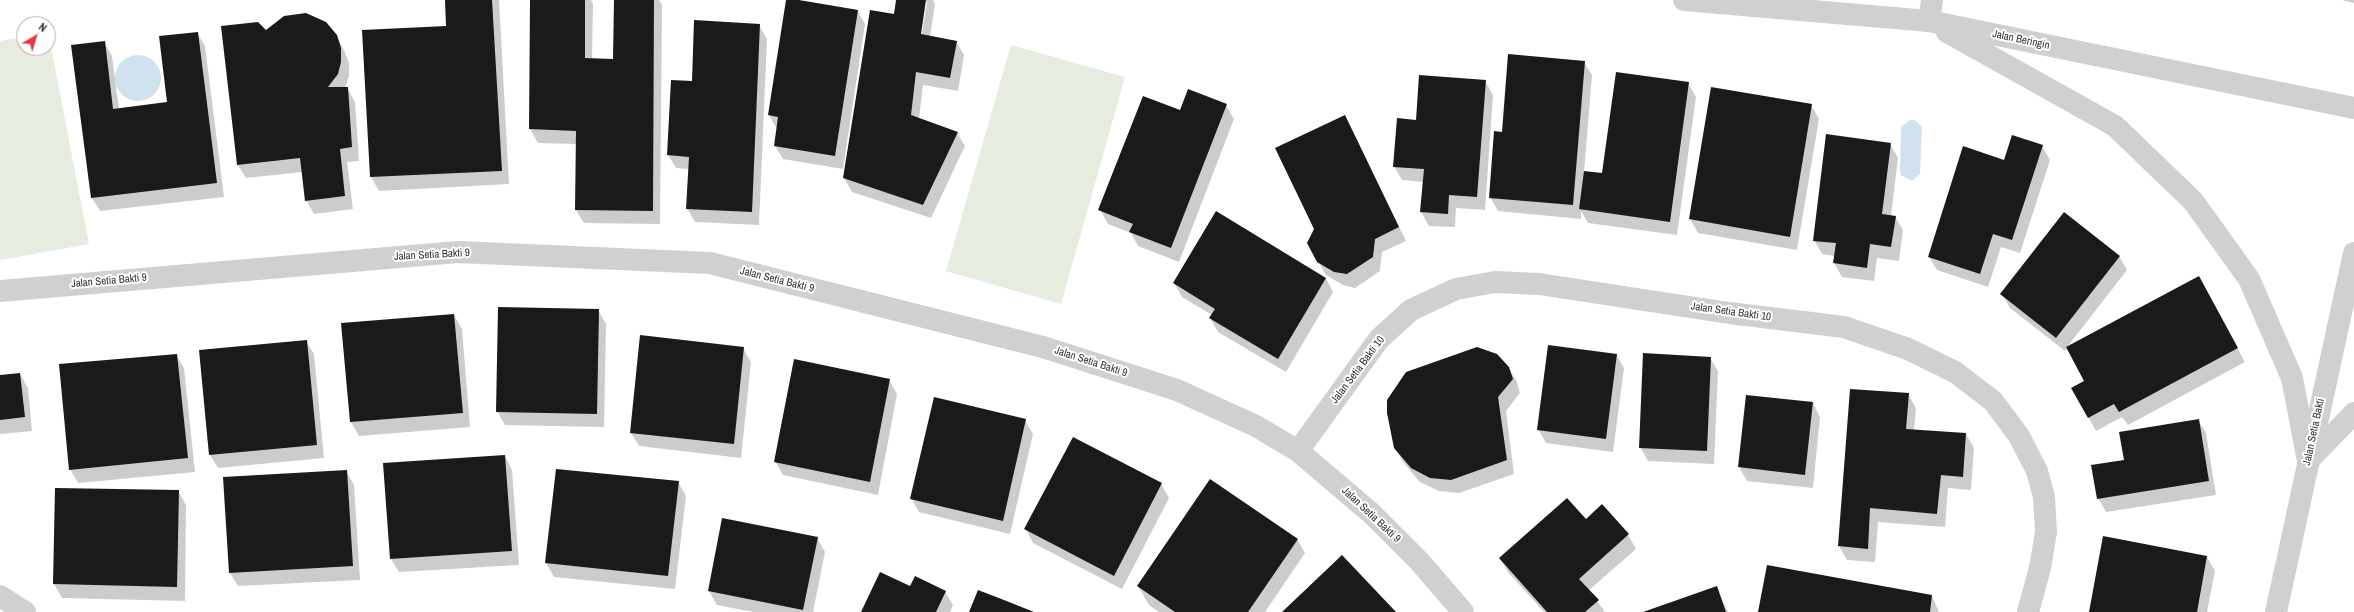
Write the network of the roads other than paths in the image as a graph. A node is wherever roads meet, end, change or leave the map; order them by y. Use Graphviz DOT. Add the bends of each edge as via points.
graph roads {
  1 [pos="1684,0"];
  2 [pos="1932,0"];
  3 [pos="1929,21"];
  4 [pos="2354,108"];
  5 [pos="2354,253"];
  6 [pos="0,290"];
  7 [pos="2354,413"];
  8 [pos="1298,451"];
  9 [pos="2308,461"];
  10 [pos="0,596"];
  11 [pos="25,612"];
  12 [pos="1463,612"];
  13 [pos="2028,612"];
  14 [pos="2276,612"];
  1 -- 3 [label="street, Jalan Beringin"];
  2 -- 3 [label="street"];
  3 -- 4 [label="street, Jalan Beringin"];
  3 -- 9 [label="street" via="2114,126 2193,201 2250,279 2292,378"];
  5 -- 9 [label="street, Jalan Setia Bakti"];
  6 -- 8 [label="street, Jalan Setia Bakti 9" via="458,252 710,263 990,332 1107,366 1177,390 1256,426"];
  7 -- 9 [label="street"];
  8 -- 12 [label="street, Jalan Setia Bakti 9" via="1370,513 1420,562"];
  8 -- 13 [label="street, Jalan Setia Bakti 10" via="1379,339 1411,310 1456,289 1495,282 1539,284 1729,313 1844,327 1908,349 1955,372 1993,401 2019,436 2037,471 2044,497 2046,532 2040,568"];
  9 -- 14 [label="street, Jalan Setia Bakti"];
  10 -- 11 [label="street"];
}
